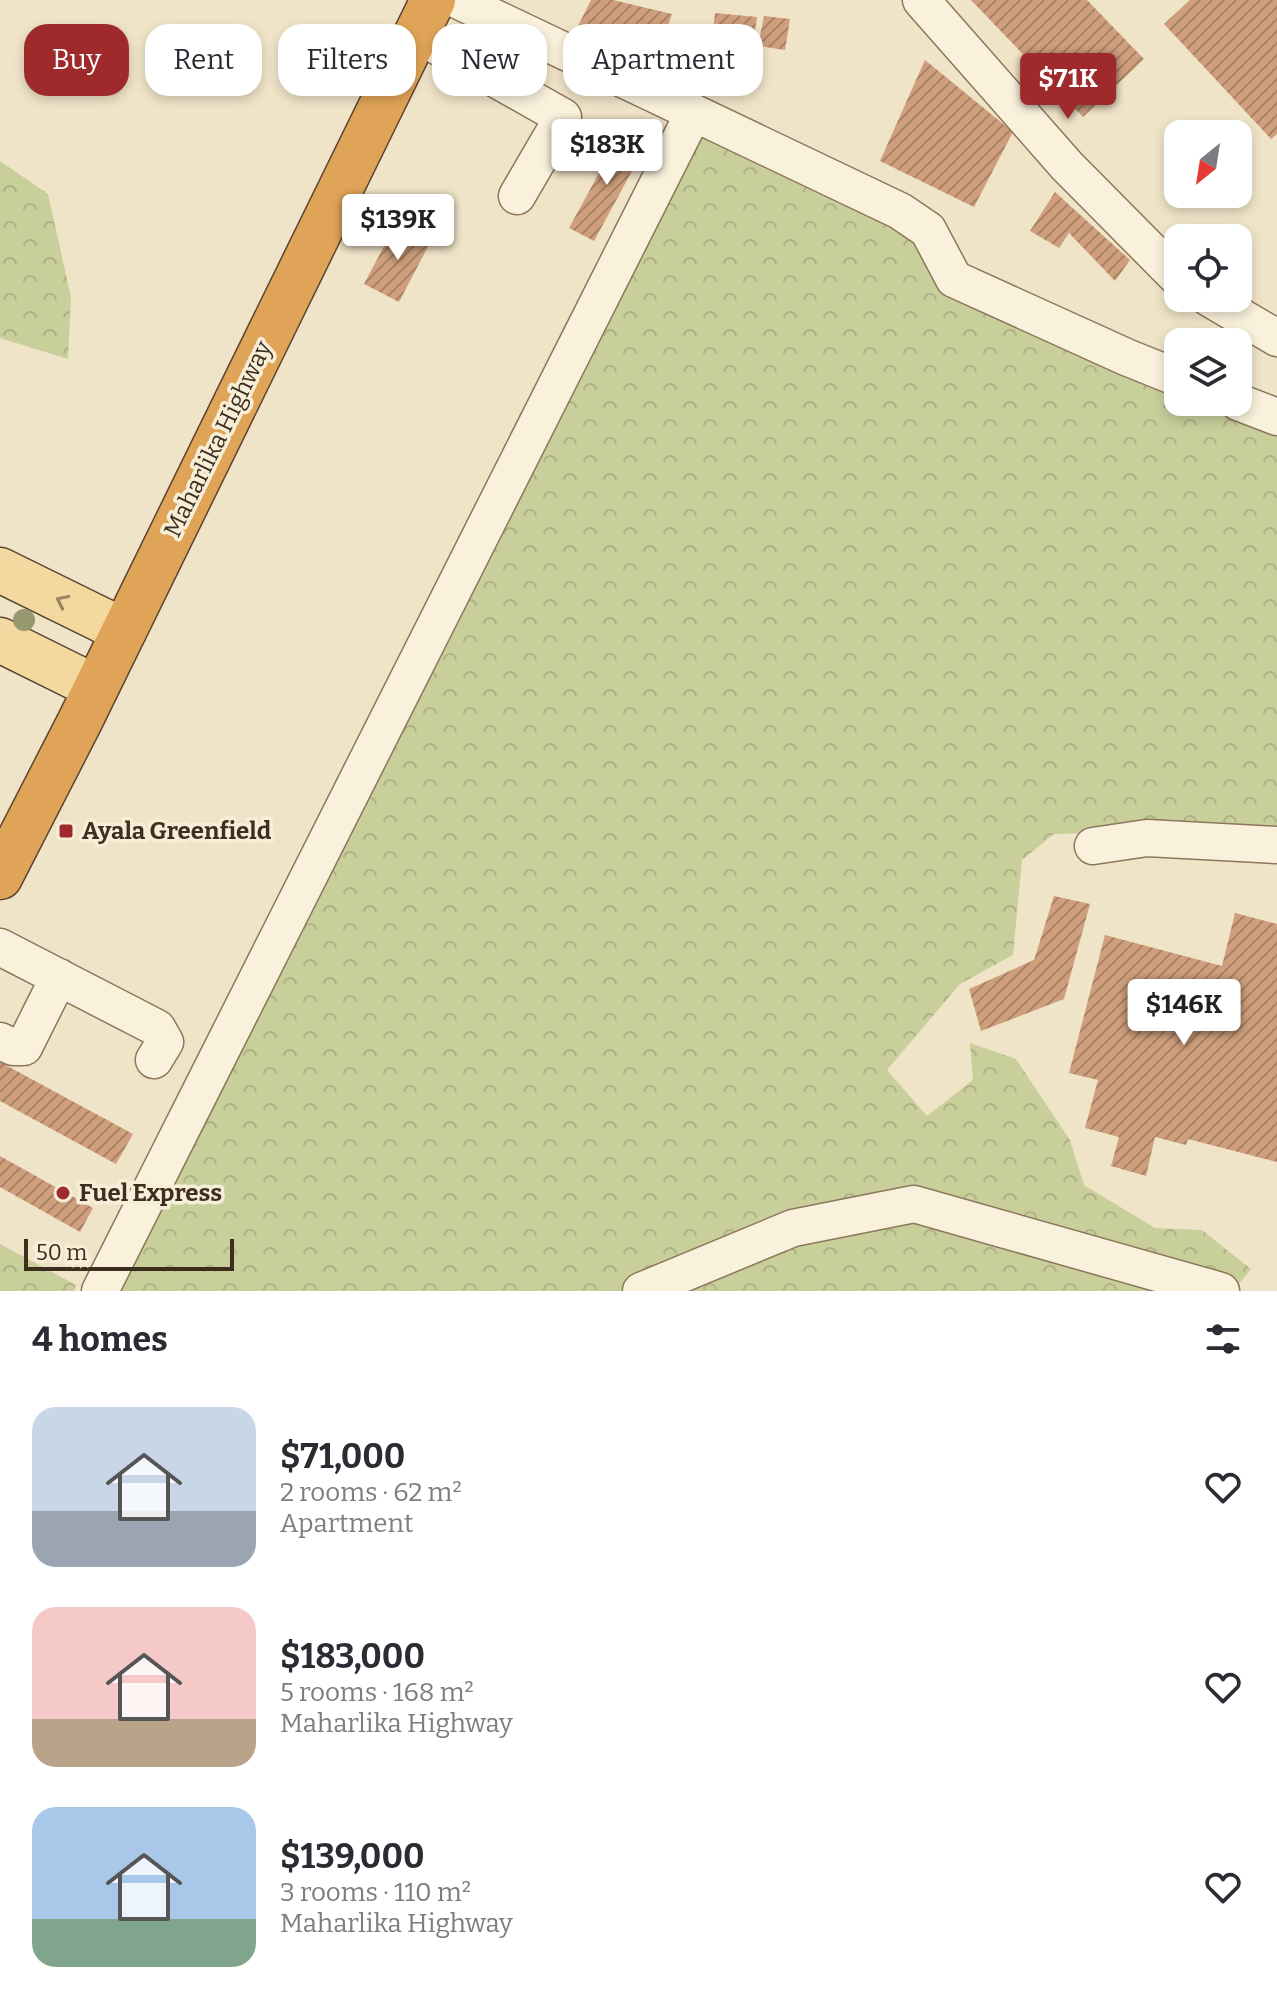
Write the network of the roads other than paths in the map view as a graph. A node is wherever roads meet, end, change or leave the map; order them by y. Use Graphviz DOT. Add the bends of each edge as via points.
graph roads {
  1 [pos="457,0"];
  2 [pos="921,0"];
  3 [pos="424,17"];
  4 [pos="693,114"];
  5 [pos="517,196"];
  6 [pos="1164,264"];
  7 [pos="1233,312"];
  8 [pos="1277,338"];
  9 [pos="1164,372"];
  10 [pos="1252,407"];
  11 [pos="1277,417"];
  12 [pos="0,570"];
  13 [pos="124,631"];
  14 [pos="0,640"];
  15 [pos="95,687"];
  16 [pos="1277,845"];
  17 [pos="1093,846"];
  18 [pos="0,877"];
  19 [pos="0,947"];
  20 [pos="59,977"];
  21 [pos="0,1041"];
  22 [pos="154,1060"];
  23 [pos="100,1291"];
  24 [pos="641,1291"];
  25 [pos="1221,1291"];
  1 -- 4 [label="street"];
  2 -- 6 [label="street" via="1067,166"];
  3 -- 5 [label="street" via="563,117"];
  3 -- 13 [label="highway, Maharlika Highway"];
  4 -- 9 [label="street" via="900,211 928,230 954,279"];
  4 -- 23 [label="street"];
  7 -- 8 [label="street"];
  10 -- 11 [label="street"];
  13 -- 12 [label="main road, one-way"];
  13 -- 15 [label="highway, Maharlika Highway"];
  14 -- 15 [label="main road"];
  15 -- 18 [label="highway, Maharlika Highway"];
  16 -- 17 [label="street" via="1147,838"];
  19 -- 20 [label="street"];
  20 -- 21 [label="street" via="24,1047"];
  20 -- 22 [label="street" via="157,1028 165,1042"];
  24 -- 25 [label="street" via="793,1228 914,1204"];
}
